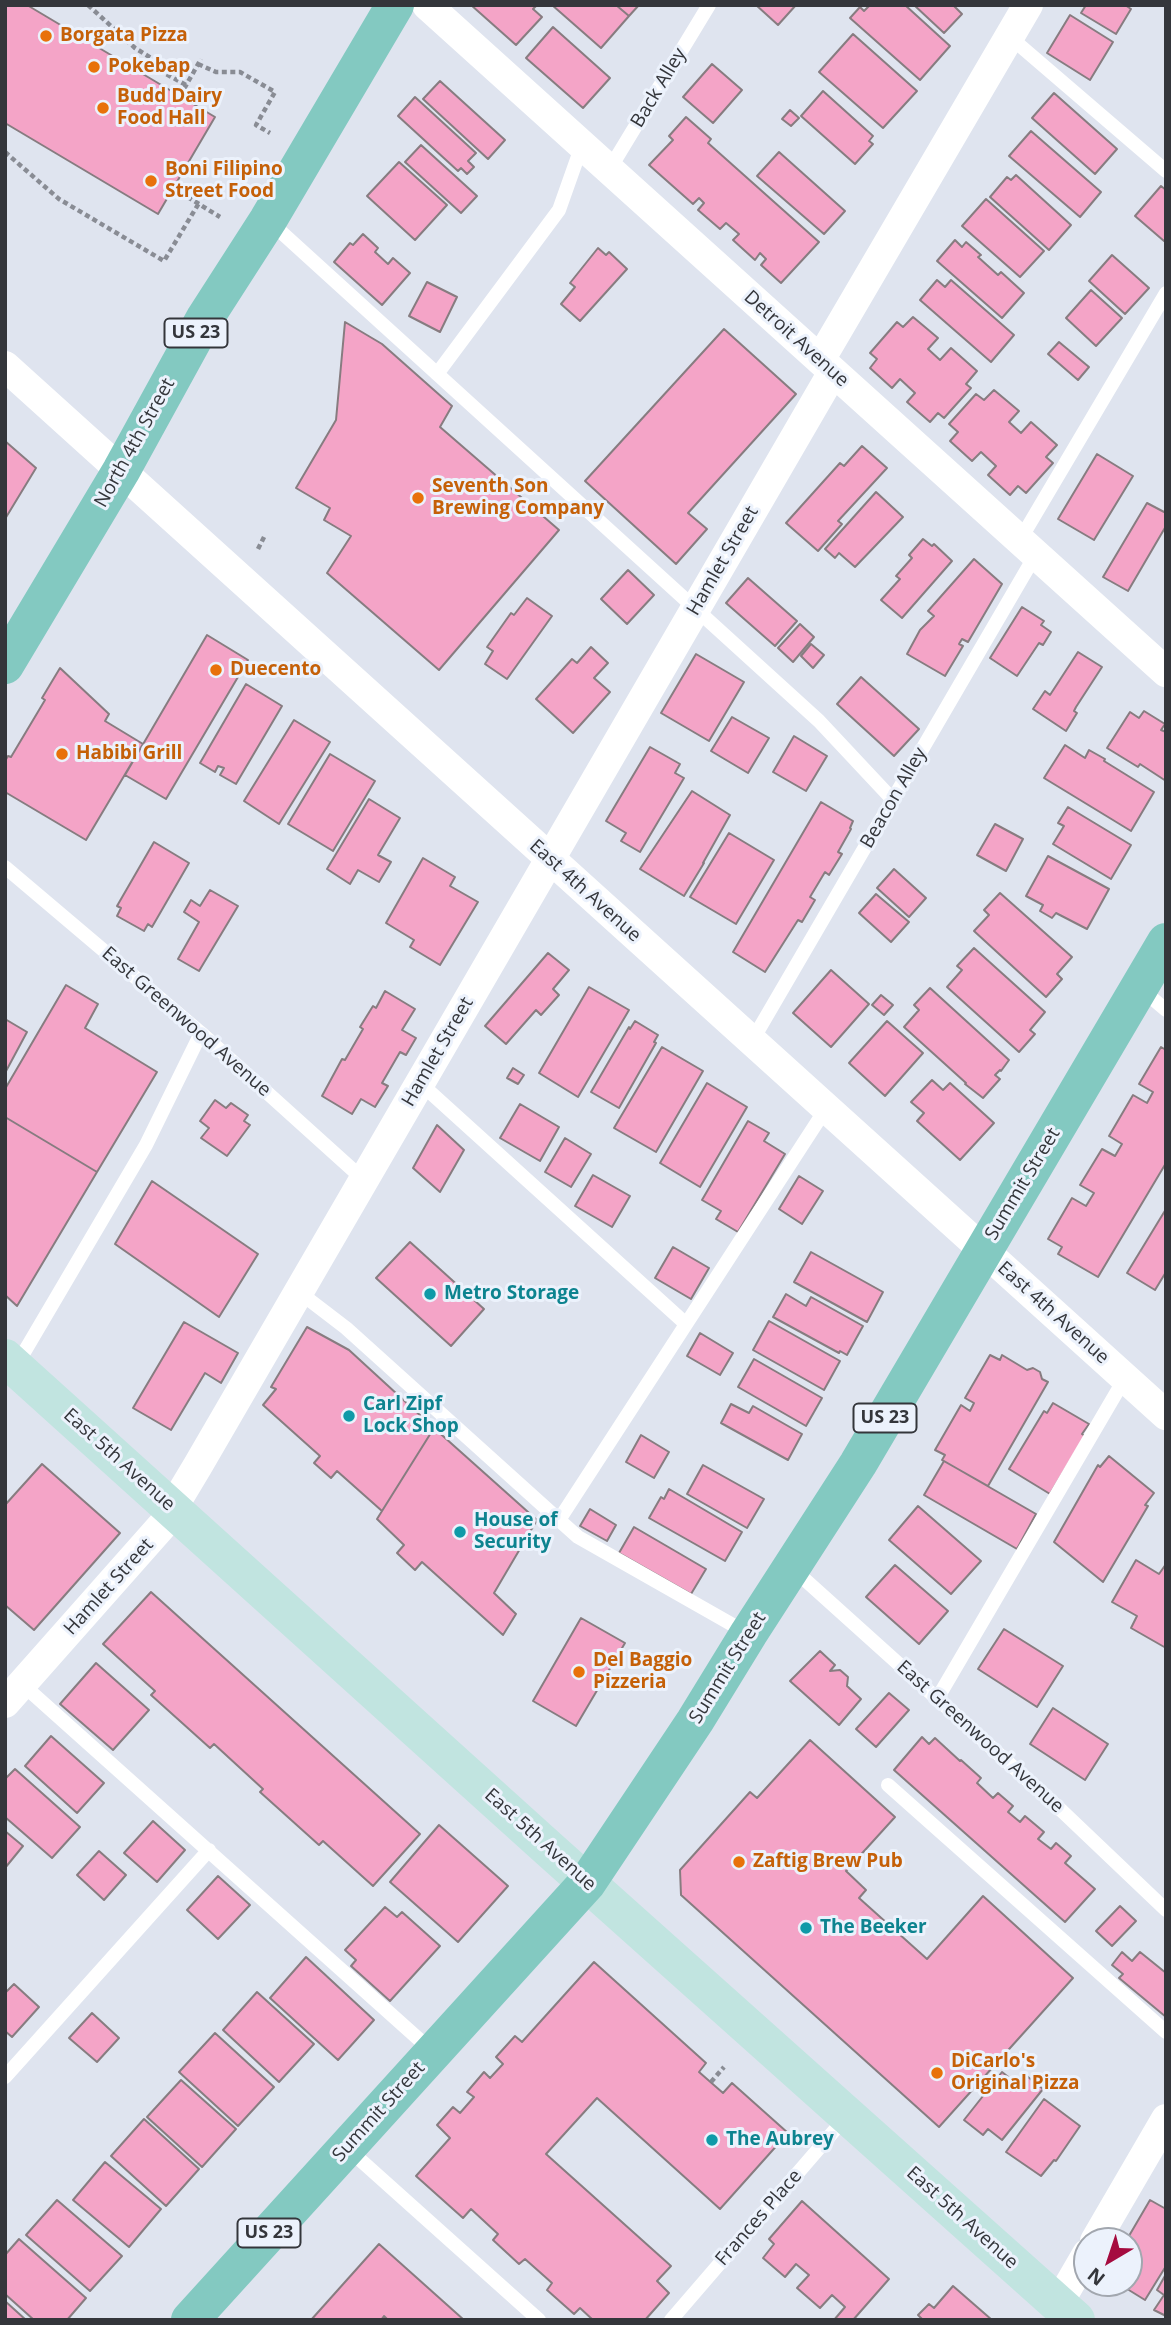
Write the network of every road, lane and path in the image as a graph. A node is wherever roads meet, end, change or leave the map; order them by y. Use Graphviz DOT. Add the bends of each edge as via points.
graph roads {
  1 [pos="88,5"];
  2 [pos="395,5"];
  3 [pos="427,5"];
  4 [pos="709,5"];
  5 [pos="1028,5"];
  6 [pos="1010,37"];
  7 [pos="201,59"];
  8 [pos="198,64"];
  9 [pos="186,85"];
  10 [pos="180,96"];
  11 [pos="270,133"];
  12 [pos="582,145"];
  13 [pos="5,152"];
  14 [pos="609,170"];
  15 [pos="1166,171"];
  16 [pos="173,188"];
  17 [pos="199,203"];
  18 [pos="220,217"];
  19 [pos="268,220"];
  20 [pos="1166,293"];
  21 [pos="5,366"];
  22 [pos="827,366"];
  23 [pos="437,374"];
  24 [pos="121,471"];
  25 [pos="265,536"];
  26 [pos="1028,547"];
  27 [pos="257,549"];
  28 [pos="696,608"];
  29 [pos="5,665"];
  30 [pos="1166,673"];
  31 [pos="893,800"];
  32 [pos="550,859"];
  33 [pos="5,867"];
  34 [pos="1166,942"];
  35 [pos="1153,999"];
  36 [pos="201,1033"];
  37 [pos="752,1041"];
  38 [pos="420,1083"];
  39 [pos="827,1107"];
  40 [pos="364,1180"];
  41 [pos="984,1250"];
  42 [pos="299,1292"];
  43 [pos="686,1324"];
  44 [pos="10,1363"];
  45 [pos="1125,1378"];
  46 [pos="1166,1415"];
  47 [pos="175,1511"];
  48 [pos="559,1520"];
  49 [pos="791,1567"];
  50 [pos="748,1633"];
  51 [pos="14,1693"];
  52 [pos="937,1699"];
  53 [pos="888,1785"];
  54 [pos="209,1850"];
  55 [pos="587,1883"];
  56 [pos="1166,1910"];
  57 [pos="1166,2032"];
  58 [pos="433,2052"];
  59 [pos="724,2067"];
  60 [pos="5,2077"];
  61 [pos="711,2082"];
  62 [pos="847,2116"];
  63 [pos="1166,2119"];
  64 [pos="347,2147"];
  65 [pos="1103,2227"];
  66 [pos="1073,2295"];
  67 [pos="1067,2312"];
  68 [pos="190,2320"];
  69 [pos="539,2320"];
  70 [pos="671,2320"];
  1 -- 9 [label="path" via="151,58 148,64"];
  2 -- 19 [label="main road, North 4th Street / US 23"];
  3 -- 12 [label="street, Detroit Avenue"];
  4 -- 14 [label="lane, Back Alley"];
  5 -- 6 [label="street, Hamlet Street"];
  6 -- 15 [label="lane"];
  6 -- 22 [label="street, Hamlet Street"];
  7 -- 8 [label="path"];
  8 -- 9 [label="path"];
  8 -- 11 [label="path" via="216,72 240,72 275,92 256,125"];
  9 -- 10 [label="path"];
  12 -- 14 [label="street, Detroit Avenue"];
  12 -- 23 [label="lane" via="559,210"];
  13 -- 17 [label="path" via="59,199 164,261"];
  14 -- 22 [label="street, Detroit Avenue"];
  16 -- 17 [label="path"];
  17 -- 18 [label="path"];
  19 -- 23 [label="lane"];
  19 -- 24 [label="main road, North 4th Street / US 23" via="205,318"];
  20 -- 26 [label="lane, Beacon Alley"];
  21 -- 24 [label="street, East 4th Avenue"];
  22 -- 26 [label="street, Detroit Avenue"];
  22 -- 28 [label="street, Hamlet Street"];
  23 -- 28 [label="lane"];
  24 -- 29 [label="main road, North 4th Street / US 23"];
  24 -- 32 [label="street, East 4th Avenue"];
  25 -- 27 [label="path"];
  26 -- 30 [label="street, Detroit Avenue"];
  26 -- 31 [label="lane, Beacon Alley"];
  28 -- 31 [label="lane" via="819,721"];
  28 -- 32 [label="street, Hamlet Street"];
  31 -- 37 [label="lane, Beacon Alley"];
  32 -- 37 [label="street, East 4th Avenue"];
  32 -- 38 [label="street, Hamlet Street"];
  33 -- 36 [label="lane, East Greenwood Avenue"];
  34 -- 35 [label="main road, Summit Street / US 23"];
  35 -- 41 [label="main road, Summit Street / US 23"];
  36 -- 40 [label="lane, East Greenwood Avenue"];
  36 -- 44 [label="lane" via="146,1145"];
  37 -- 39 [label="street, East 4th Avenue"];
  38 -- 40 [label="street, Hamlet Street"];
  38 -- 43 [label="lane"];
  39 -- 41 [label="street, East 4th Avenue"];
  39 -- 43 [label="lane"];
  40 -- 42 [label="street, Hamlet Street"];
  41 -- 45 [label="street, East 4th Avenue"];
  41 -- 49 [label="main road, Summit Street / US 23" via="858,1464"];
  42 -- 47 [label="street, Hamlet Street"];
  42 -- 48 [label="lane" via="346,1328"];
  43 -- 48 [label="lane"];
  44 -- 47 [label="main road, East 5th Avenue"];
  45 -- 46 [label="street, East 4th Avenue"];
  45 -- 52 [label="lane"];
  47 -- 51 [label="street, Hamlet Street"];
  47 -- 55 [label="main road, East 5th Avenue"];
  48 -- 50 [label="lane" via="578,1538"];
  49 -- 50 [label="main road, Summit Street / US 23"];
  49 -- 52 [label="lane, East Greenwood Avenue"];
  50 -- 55 [label="main road, Summit Street / US 23"];
  51 -- 54 [label="lane"];
  52 -- 56 [label="lane, East Greenwood Avenue"];
  53 -- 57 [label="lane"];
  54 -- 58 [label="lane"];
  54 -- 60 [label="lane"];
  55 -- 58 [label="main road, Summit Street / US 23"];
  55 -- 62 [label="main road, East 5th Avenue"];
  58 -- 64 [label="main road, Summit Street / US 23"];
  59 -- 61 [label="path"];
  62 -- 67 [label="main road, East 5th Avenue"];
  62 -- 70 [label="lane, Frances Place"];
  63 -- 65 [label="street"];
  64 -- 68 [label="main road, Summit Street / US 23"];
  64 -- 69 [label="lane"];
  66 -- 67 [label="street"];
}
